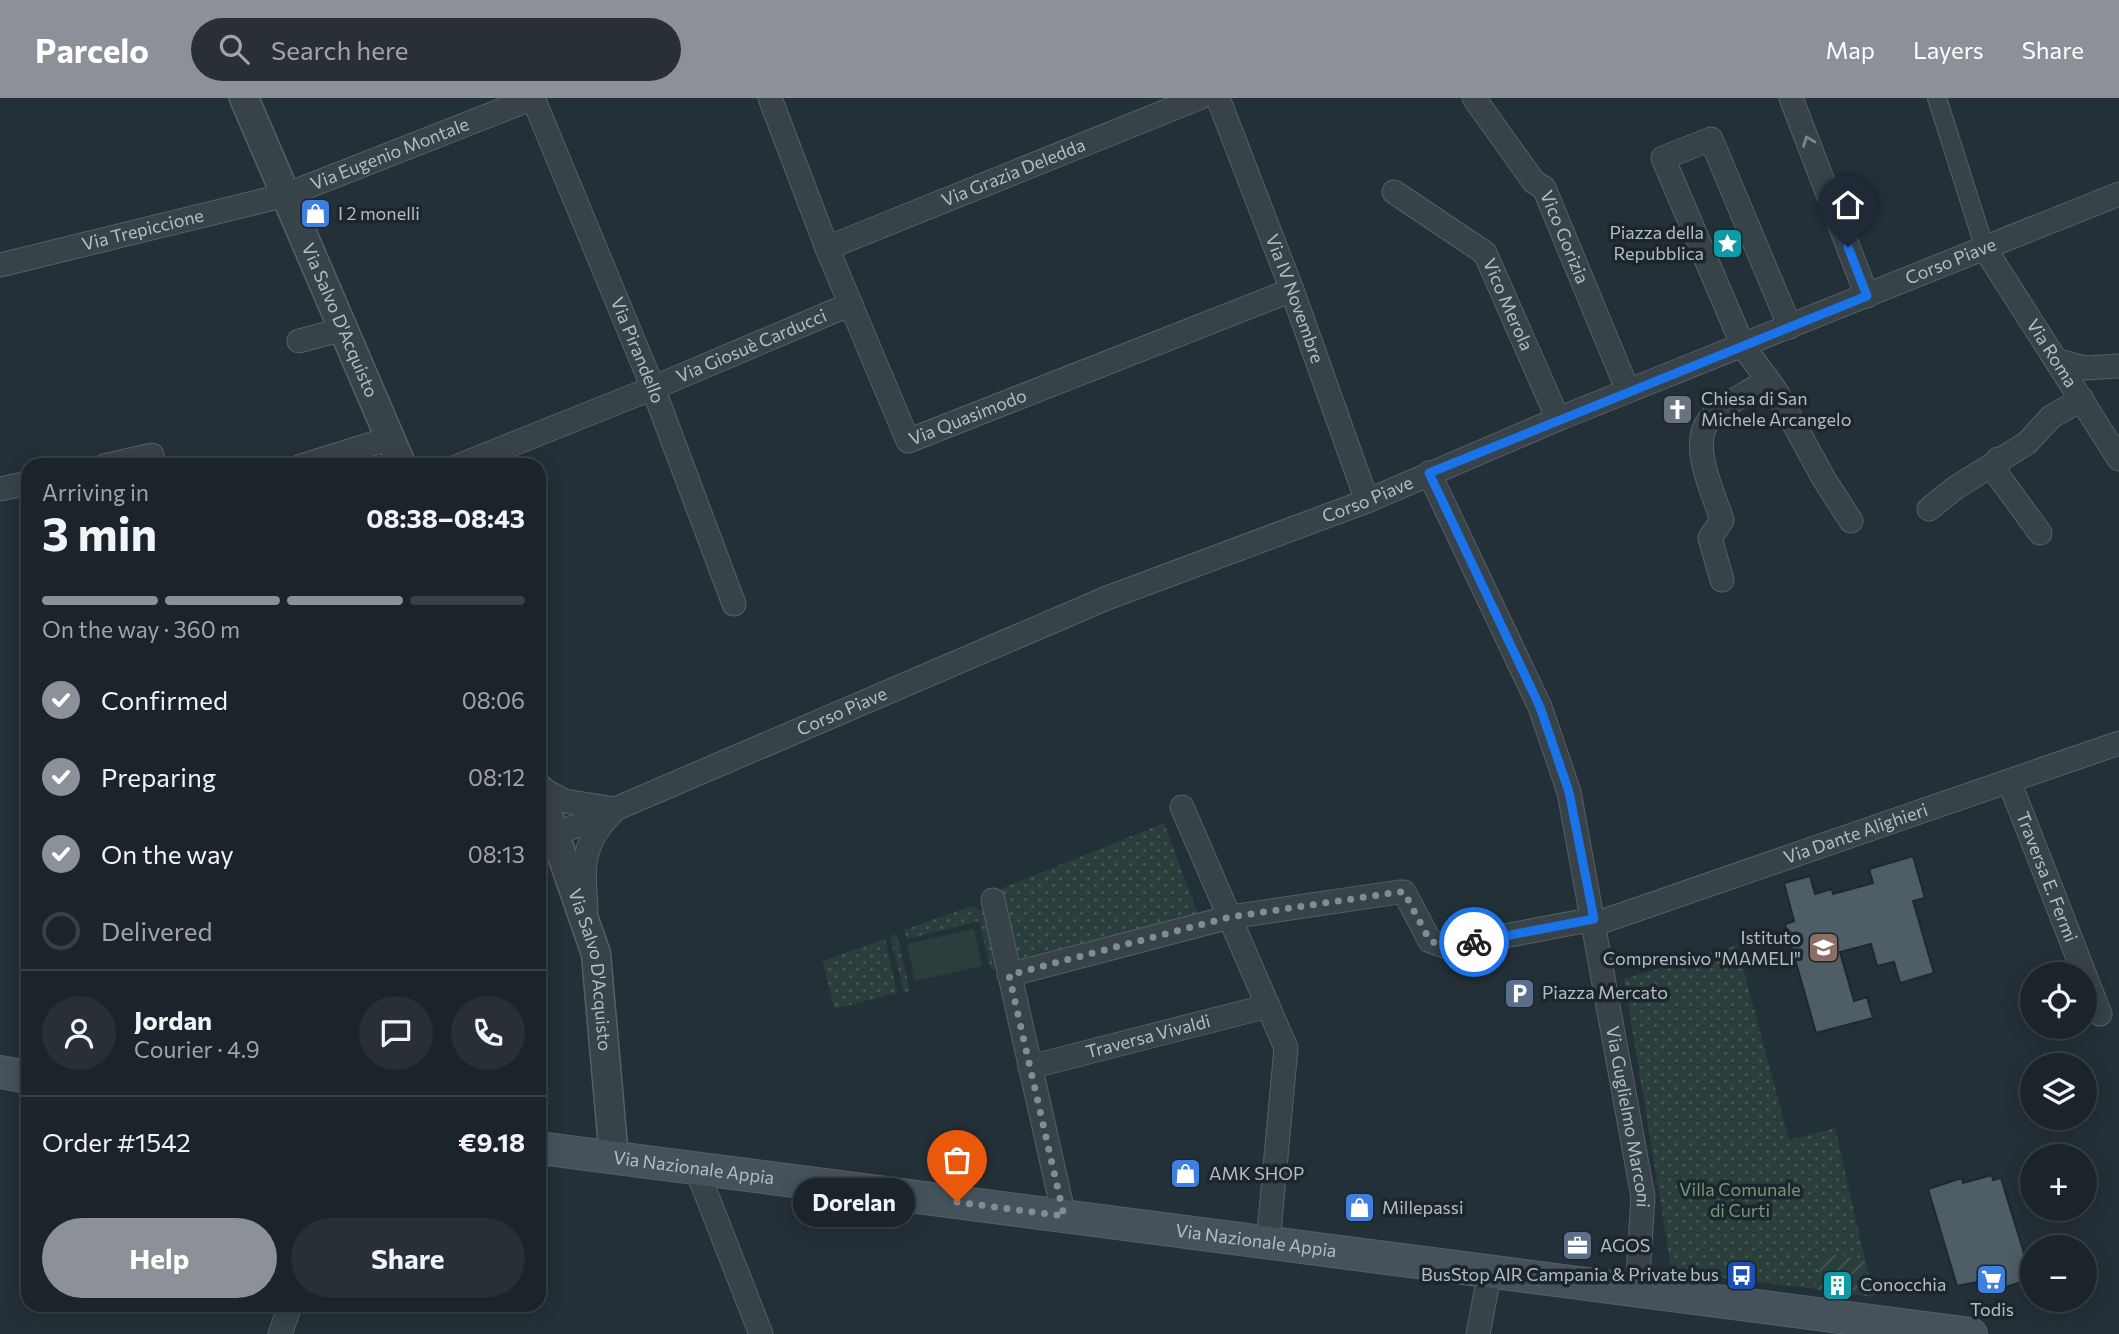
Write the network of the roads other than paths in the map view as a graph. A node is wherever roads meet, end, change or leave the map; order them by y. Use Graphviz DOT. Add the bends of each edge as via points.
graph roads {
  1 [pos="243,98"];
  2 [pos="533,98"];
  3 [pos="770,98"];
  4 [pos="1199,98"];
  5 [pos="1218,98"];
  6 [pos="1474,98"];
  7 [pos="1791,98"];
  8 [pos="1937,98"];
  9 [pos="1394,192"];
  10 [pos="2119,194"];
  11 [pos="286,195"];
  12 [pos="827,248"];
  13 [pos="1986,249"];
  14 [pos="0,265"];
  15 [pos="1292,290"];
  16 [pos="1867,296"];
  17 [pos="851,304"];
  18 [pos="1790,327"];
  19 [pos="344,329"];
  20 [pos="299,341"];
  21 [pos="1743,346"];
  22 [pos="2059,361"];
  23 [pos="2119,366"];
  24 [pos="1768,380"];
  25 [pos="653,388"];
  26 [pos="1628,391"];
  27 [pos="2082,399"];
  28 [pos="1558,419"];
  29 [pos="391,438"];
  30 [pos="327,458"];
  31 [pos="399,458"];
  32 [pos="478,458"];
  33 [pos="2119,458"];
  34 [pos="1998,459"];
  35 [pos="1429,473"];
  36 [pos="21,484"];
  37 [pos="0,489"];
  38 [pos="1367,500"];
  39 [pos="1929,509"];
  40 [pos="1851,521"];
  41 [pos="2040,533"];
  42 [pos="1722,580"];
  43 [pos="734,604"];
  44 [pos="2119,743"];
  45 [pos="2009,781"];
  46 [pos="546,792"];
  47 [pos="546,806"];
  48 [pos="1182,807"];
  49 [pos="616,809"];
  50 [pos="557,834"];
  51 [pos="993,900"];
  52 [pos="1230,917"];
  53 [pos="1594,922"];
  54 [pos="588,928"];
  55 [pos="1009,975"];
  56 [pos="1268,1006"];
  57 [pos="2100,1014"];
  58 [pos="1030,1067"];
  59 [pos="0,1071"];
  60 [pos="21,1076"];
  61 [pos="546,1149"];
  62 [pos="614,1158"];
  63 [pos="696,1168"];
  64 [pos="1064,1216"];
  65 [pos="1268,1243"];
  66 [pos="1490,1271"];
  67 [pos="1637,1291"];
  68 [pos="288,1312"];
  69 [pos="280,1334"];
  70 [pos="761,1334"];
  71 [pos="1478,1334"];
  72 [pos="1971,1334"];
  1 -- 11 [label="street, Via Salvo D'Acquisto"];
  2 -- 11 [label="street, Via Eugenio Montale"];
  2 -- 25 [label="street, Via Pirandello"];
  3 -- 12 [label="street, Via Quasimodo"];
  4 -- 12 [label="street, Via Grazia Deledda"];
  5 -- 15 [label="street, Via IV Novembre"];
  6 -- 26 [label="street, Vico Gorizia" via="1534,182 1544,188"];
  16 -- 7 [label="street, one-way"];
  8 -- 13 [label="street"];
  9 -- 28 [label="street, Vico Merola" via="1485,253"];
  10 -- 13 [label="street, Corso Piave"];
  11 -- 14 [label="street, Via Trepiccione"];
  11 -- 19 [label="street, Via Salvo D'Acquisto"];
  12 -- 17 [label="street, Via Quasimodo"];
  13 -- 16 [label="street, Corso Piave"];
  13 -- 22 [label="street, Via Roma"];
  15 -- 17 [label="street, Via Quasimodo" via="908,440"];
  15 -- 38 [label="street, Via IV Novembre"];
  16 -- 18 [label="street, Corso Piave"];
  17 -- 25 [label="street, Via Giosuè Carducci"];
  18 -- 21 [label="street, Corso Piave"];
  18 -- 21 [label="street" via="1711,139 1663,158"];
  19 -- 20 [label="street"];
  19 -- 29 [label="street, Via Salvo D'Acquisto"];
  21 -- 24 [label="street"];
  21 -- 26 [label="street, Corso Piave"];
  22 -- 23 [label="street" via="2085,368"];
  22 -- 27 [label="street, Via Roma"];
  24 -- 40 [label="street"];
  24 -- 42 [label="street" via="1710,418 1703,428 1702,451 1722,520 1710,538"];
  25 -- 32 [label="street, Via Giosuè Carducci"];
  25 -- 43 [label="street, Via Pirandello"];
  26 -- 28 [label="street, Corso Piave"];
  27 -- 33 [label="street, Via Roma"];
  27 -- 34 [label="street" via="2051,417 2027,443"];
  28 -- 35 [label="street, Corso Piave"];
  29 -- 30 [label="street"];
  29 -- 31 [label="street, Via Salvo D'Acquisto"];
  34 -- 39 [label="street"];
  34 -- 41 [label="street" via="1997,474"];
  35 -- 38 [label="street, Corso Piave"];
  35 -- 53 [label="street, Via Guglielmo Marconi" via="1540,707 1569,792"];
  36 -- 37 [label="street"];
  38 -- 49 [label="street, Corso Piave" via="1107,598"];
  44 -- 45 [label="street, Via Dante Alighieri"];
  45 -- 53 [label="street, Via Dante Alighieri"];
  45 -- 57 [label="street, Traversa E. Fermi"];
  46 -- 49 [label="street" via="564,801"];
  47 -- 50 [label="street, Via Salvo D'Acquisto"];
  48 -- 52 [label="street"];
  49 -- 50 [label="street, Corso Piave"];
  49 -- 54 [label="street, Corso Piave" via="592,833 585,852"];
  50 -- 54 [label="street, Via Salvo D'Acquisto"];
  51 -- 55 [label="street"];
  52 -- 53 [label="street, Via Dante Alighieri" via="1404,892 1430,941 1447,947"];
  52 -- 55 [label="street"];
  52 -- 56 [label="street"];
  53 -- 67 [label="street, Via Guglielmo Marconi" via="1643,1198"];
  54 -- 62 [label="street, Via Salvo D'Acquisto" via="596,954"];
  55 -- 58 [label="street"];
  56 -- 58 [label="street, Traversa Vivaldi"];
  56 -- 65 [label="street" via="1286,1048"];
  58 -- 64 [label="street"];
  59 -- 60 [label="main road"];
  61 -- 62 [label="main road, Via Nazionale Appia"];
  62 -- 63 [label="main road, Via Nazionale Appia"];
  63 -- 64 [label="main road, Via Nazionale Appia"];
  63 -- 70 [label="street"];
  64 -- 65 [label="main road, Via Nazionale Appia"];
  65 -- 66 [label="main road, Via Nazionale Appia"];
  66 -- 67 [label="main road, Via Nazionale Appia"];
  66 -- 71 [label="street"];
  67 -- 72 [label="main road, Via Nazionale Appia"];
  68 -- 69 [label="street"];
}
